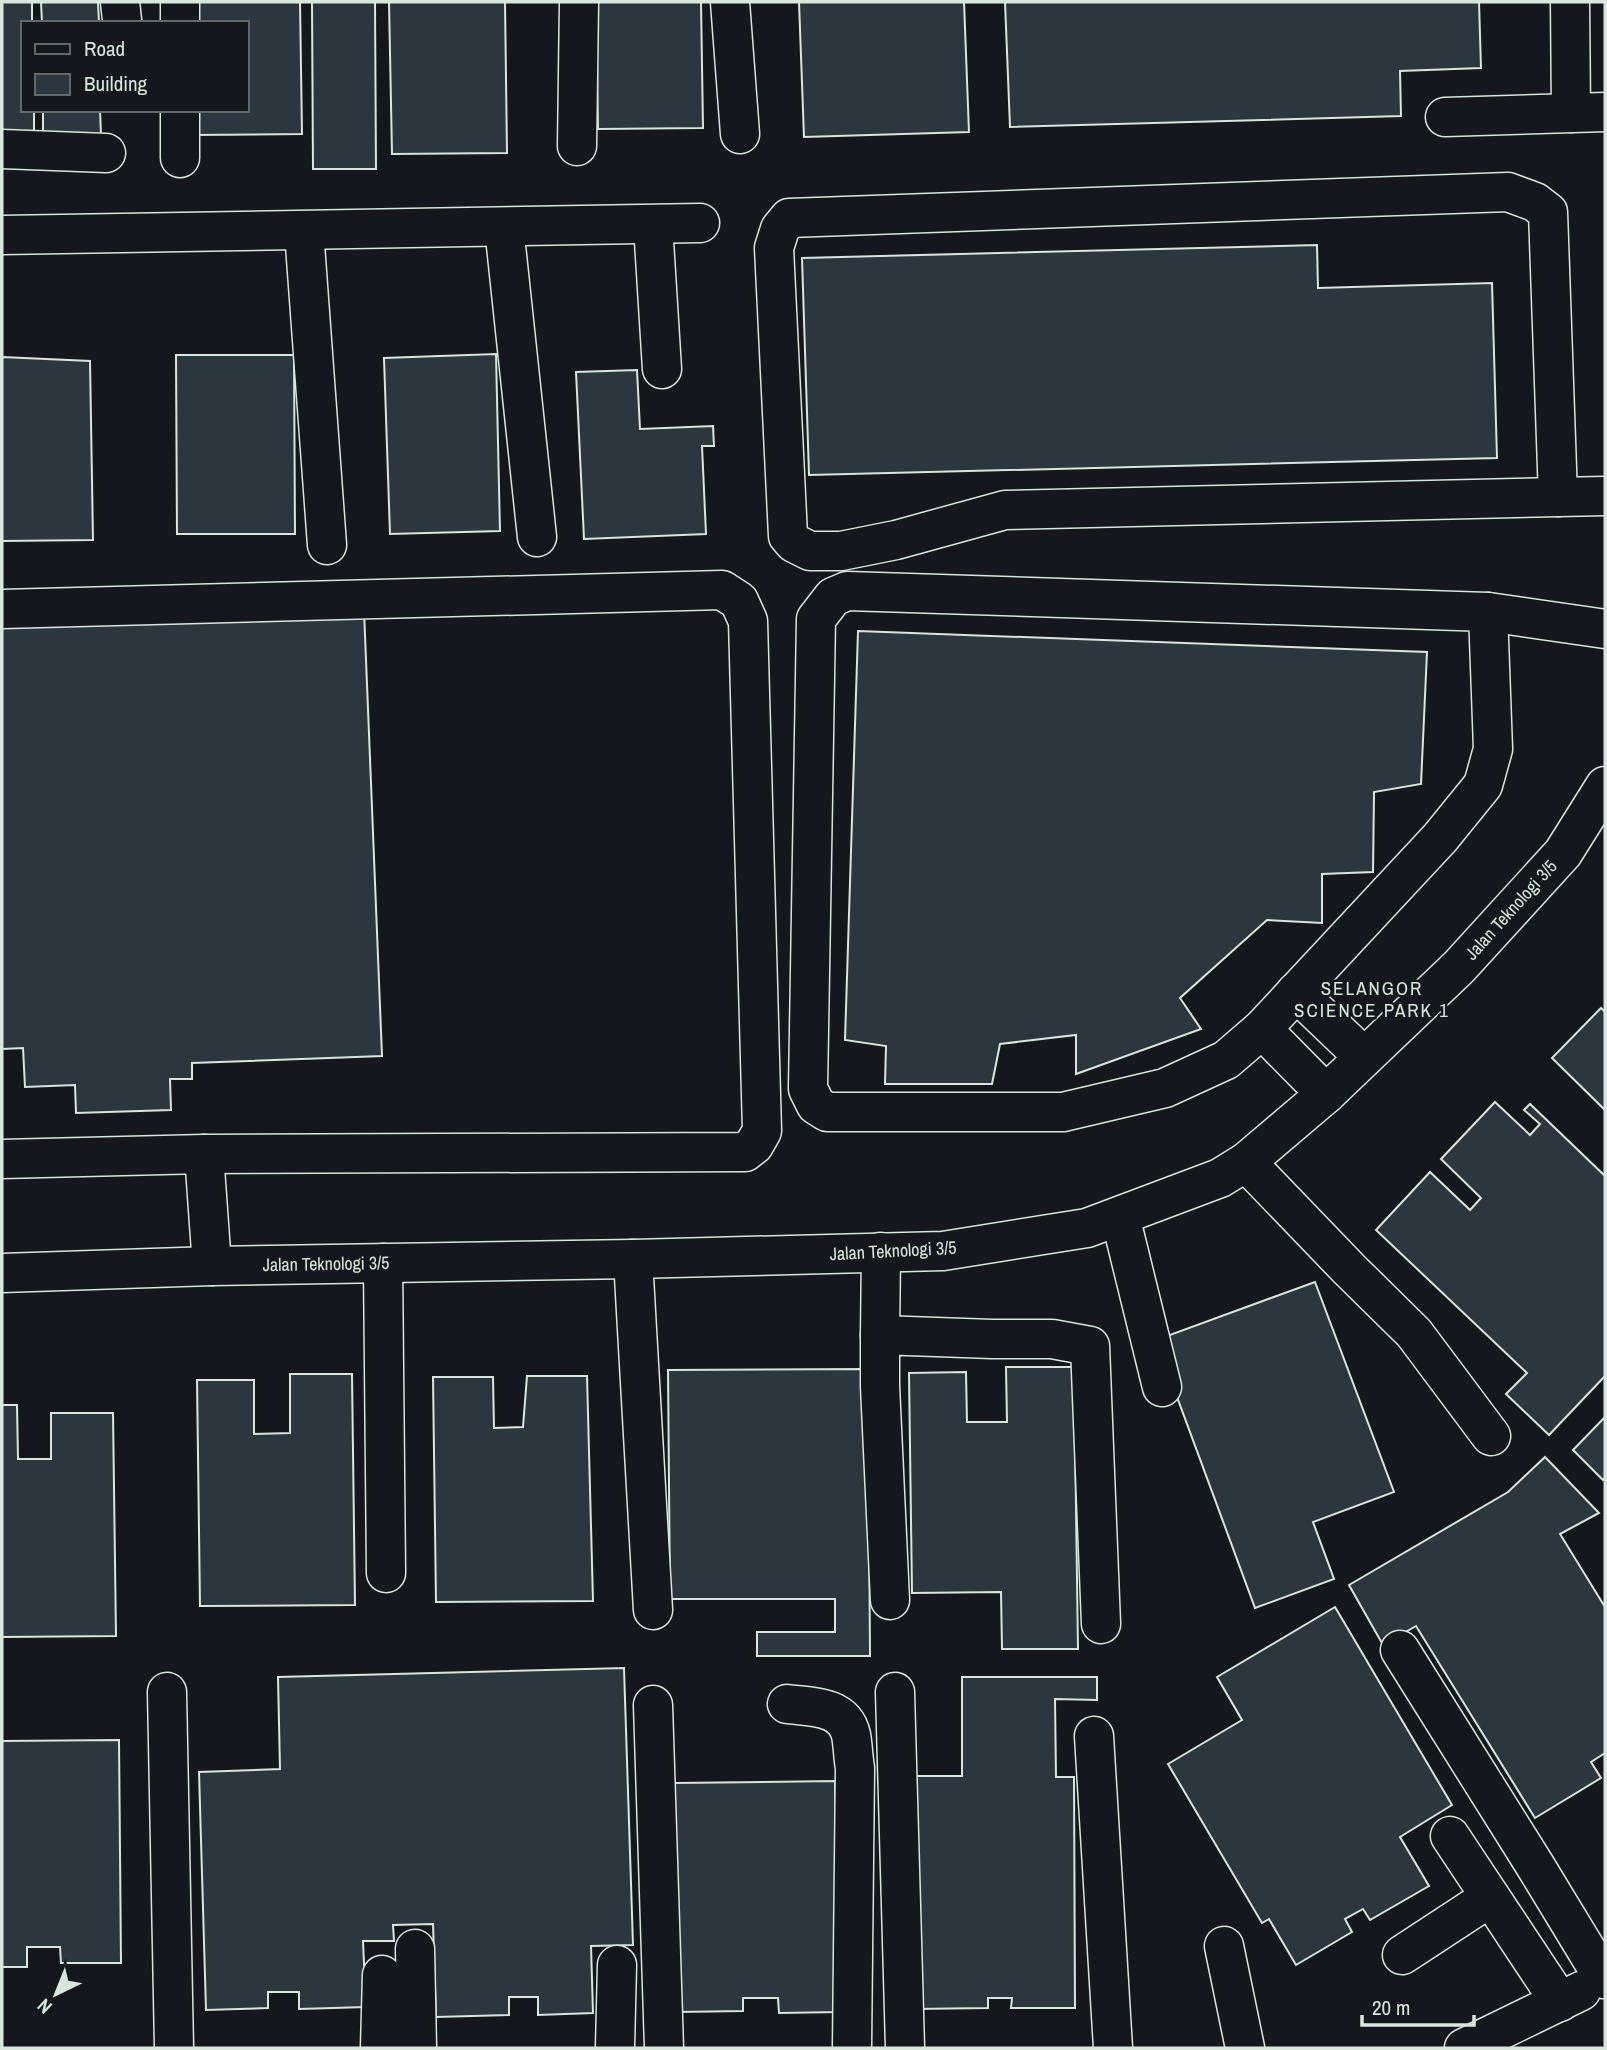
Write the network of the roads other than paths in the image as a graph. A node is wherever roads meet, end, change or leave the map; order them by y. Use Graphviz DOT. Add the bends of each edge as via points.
graph roads {
  1 [pos="180,2"];
  2 [pos="579,2"];
  3 [pos="730,2"];
  4 [pos="1570,2"];
  5 [pos="180,21"];
  6 [pos="180,112"];
  7 [pos="1588,113"];
  8 [pos="1446,117"];
  9 [pos="740,134"];
  10 [pos="577,146"];
  11 [pos="2,149"];
  12 [pos="106,153"];
  13 [pos="180,158"];
  14 [pos="700,223"];
  15 [pos="653,225"];
  16 [pos="504,227"];
  17 [pos="304,231"];
  18 [pos="2,235"];
  19 [pos="662,369"];
  20 [pos="1605,495"];
  21 [pos="1558,496"];
  22 [pos="537,537"];
  23 [pos="327,545"];
  24 [pos="2,608"];
  25 [pos="1488,612"];
  26 [pos="1605,629"];
  27 [pos="1605,786"];
  28 [pos="1296,992"];
  29 [pos="1262,1029"];
  30 [pos="1364,1057"];
  31 [pos="1326,1094"];
  32 [pos="204,1154"];
  33 [pos="2,1159"];
  34 [pos="1246,1162"];
  35 [pos="1119,1216"];
  36 [pos="881,1252"];
  37 [pos="632,1259"];
  38 [pos="383,1263"];
  39 [pos="212,1266"];
  40 [pos="2,1273"];
  41 [pos="880,1335"];
  42 [pos="1162,1387"];
  43 [pos="1490,1436"];
  44 [pos="386,1573"];
  45 [pos="890,1600"];
  46 [pos="653,1610"];
  47 [pos="1101,1623"];
  48 [pos="1399,1650"];
  49 [pos="167,1692"];
  50 [pos="895,1692"];
  51 [pos="787,1704"];
  52 [pos="653,1705"];
  53 [pos="1094,1736"];
  54 [pos="1450,1836"];
  55 [pos="1489,1898"];
  56 [pos="1224,1946"];
  57 [pos="415,1950"];
  58 [pos="1402,1955"];
  59 [pos="617,1965"];
  60 [pos="382,1975"];
  61 [pos="1605,1979"];
  62 [pos="1560,2002"];
  63 [pos="174,2048"];
  64 [pos="380,2048"];
  65 [pos="417,2048"];
  66 [pos="615,2048"];
  67 [pos="664,2048"];
  68 [pos="852,2048"];
  69 [pos="905,2048"];
  70 [pos="1113,2048"];
  71 [pos="1245,2048"];
  72 [pos="1464,2048"];
  1 -- 5 [label="street"];
  2 -- 10 [label="street"];
  3 -- 9 [label="street"];
  4 -- 7 [label="street"];
  6 -- 13 [label="street"];
  7 -- 8 [label="street"];
  11 -- 12 [label="street"];
  14 -- 15 [label="street"];
  15 -- 16 [label="street"];
  15 -- 19 [label="street"];
  16 -- 17 [label="street"];
  16 -- 22 [label="street"];
  17 -- 18 [label="street"];
  17 -- 23 [label="street"];
  20 -- 21 [label="street"];
  21 -- 21 [label="street" via="1004,510 896,540 841,551 810,551 788,536 774,248 780,229 789,218 1508,192 1535,201 1548,212"];
  24 -- 32 [label="street" via="722,590 740,601 748,621 762,1130 754,1145 745,1152"];
  25 -- 26 [label="street"];
  25 -- 28 [label="street" via="1493,749 1483,785 1440,838"];
  25 -- 29 [label="street" via="847,591 833,597 816,619 808,1088 816,1105 827,1112 1063,1112 1165,1088 1226,1060"];
  27 -- 30 [label="street, Jalan Teknologi 3/5" via="1563,853 1459,967"];
  28 -- 29 [label="street"];
  28 -- 30 [label="street"];
  29 -- 31 [label="street"];
  30 -- 31 [label="street, Jalan Teknologi 3/5"];
  31 -- 34 [label="street, Jalan Teknologi 3/5"];
  32 -- 33 [label="street"];
  32 -- 39 [label="street"];
  34 -- 35 [label="street, Jalan Teknologi 3/5" via="1220,1178"];
  34 -- 43 [label="street" via="1414,1333"];
  35 -- 36 [label="street, Jalan Teknologi 3/5" via="1087,1228 956,1249"];
  35 -- 42 [label="street"];
  36 -- 37 [label="street, Jalan Teknologi 3/5"];
  36 -- 41 [label="street"];
  37 -- 38 [label="street, Jalan Teknologi 3/5"];
  37 -- 46 [label="street"];
  38 -- 39 [label="street, Jalan Teknologi 3/5"];
  38 -- 44 [label="street"];
  39 -- 40 [label="street, Jalan Teknologi 3/5"];
  41 -- 45 [label="street"];
  41 -- 47 [label="street" via="1052,1339 1090,1346"];
  48 -- 61 [label="street"];
  49 -- 63 [label="street"];
  50 -- 69 [label="street"];
  51 -- 68 [label="street" via="827,1709 841,1717 850,1732 855,1768"];
  52 -- 67 [label="street"];
  53 -- 70 [label="street"];
  54 -- 55 [label="street"];
  55 -- 58 [label="street"];
  55 -- 62 [label="street"];
  56 -- 71 [label="street"];
  57 -- 65 [label="street"];
  59 -- 66 [label="street"];
  60 -- 64 [label="street"];
  61 -- 62 [label="street"];
  62 -- 72 [label="street"];
}
